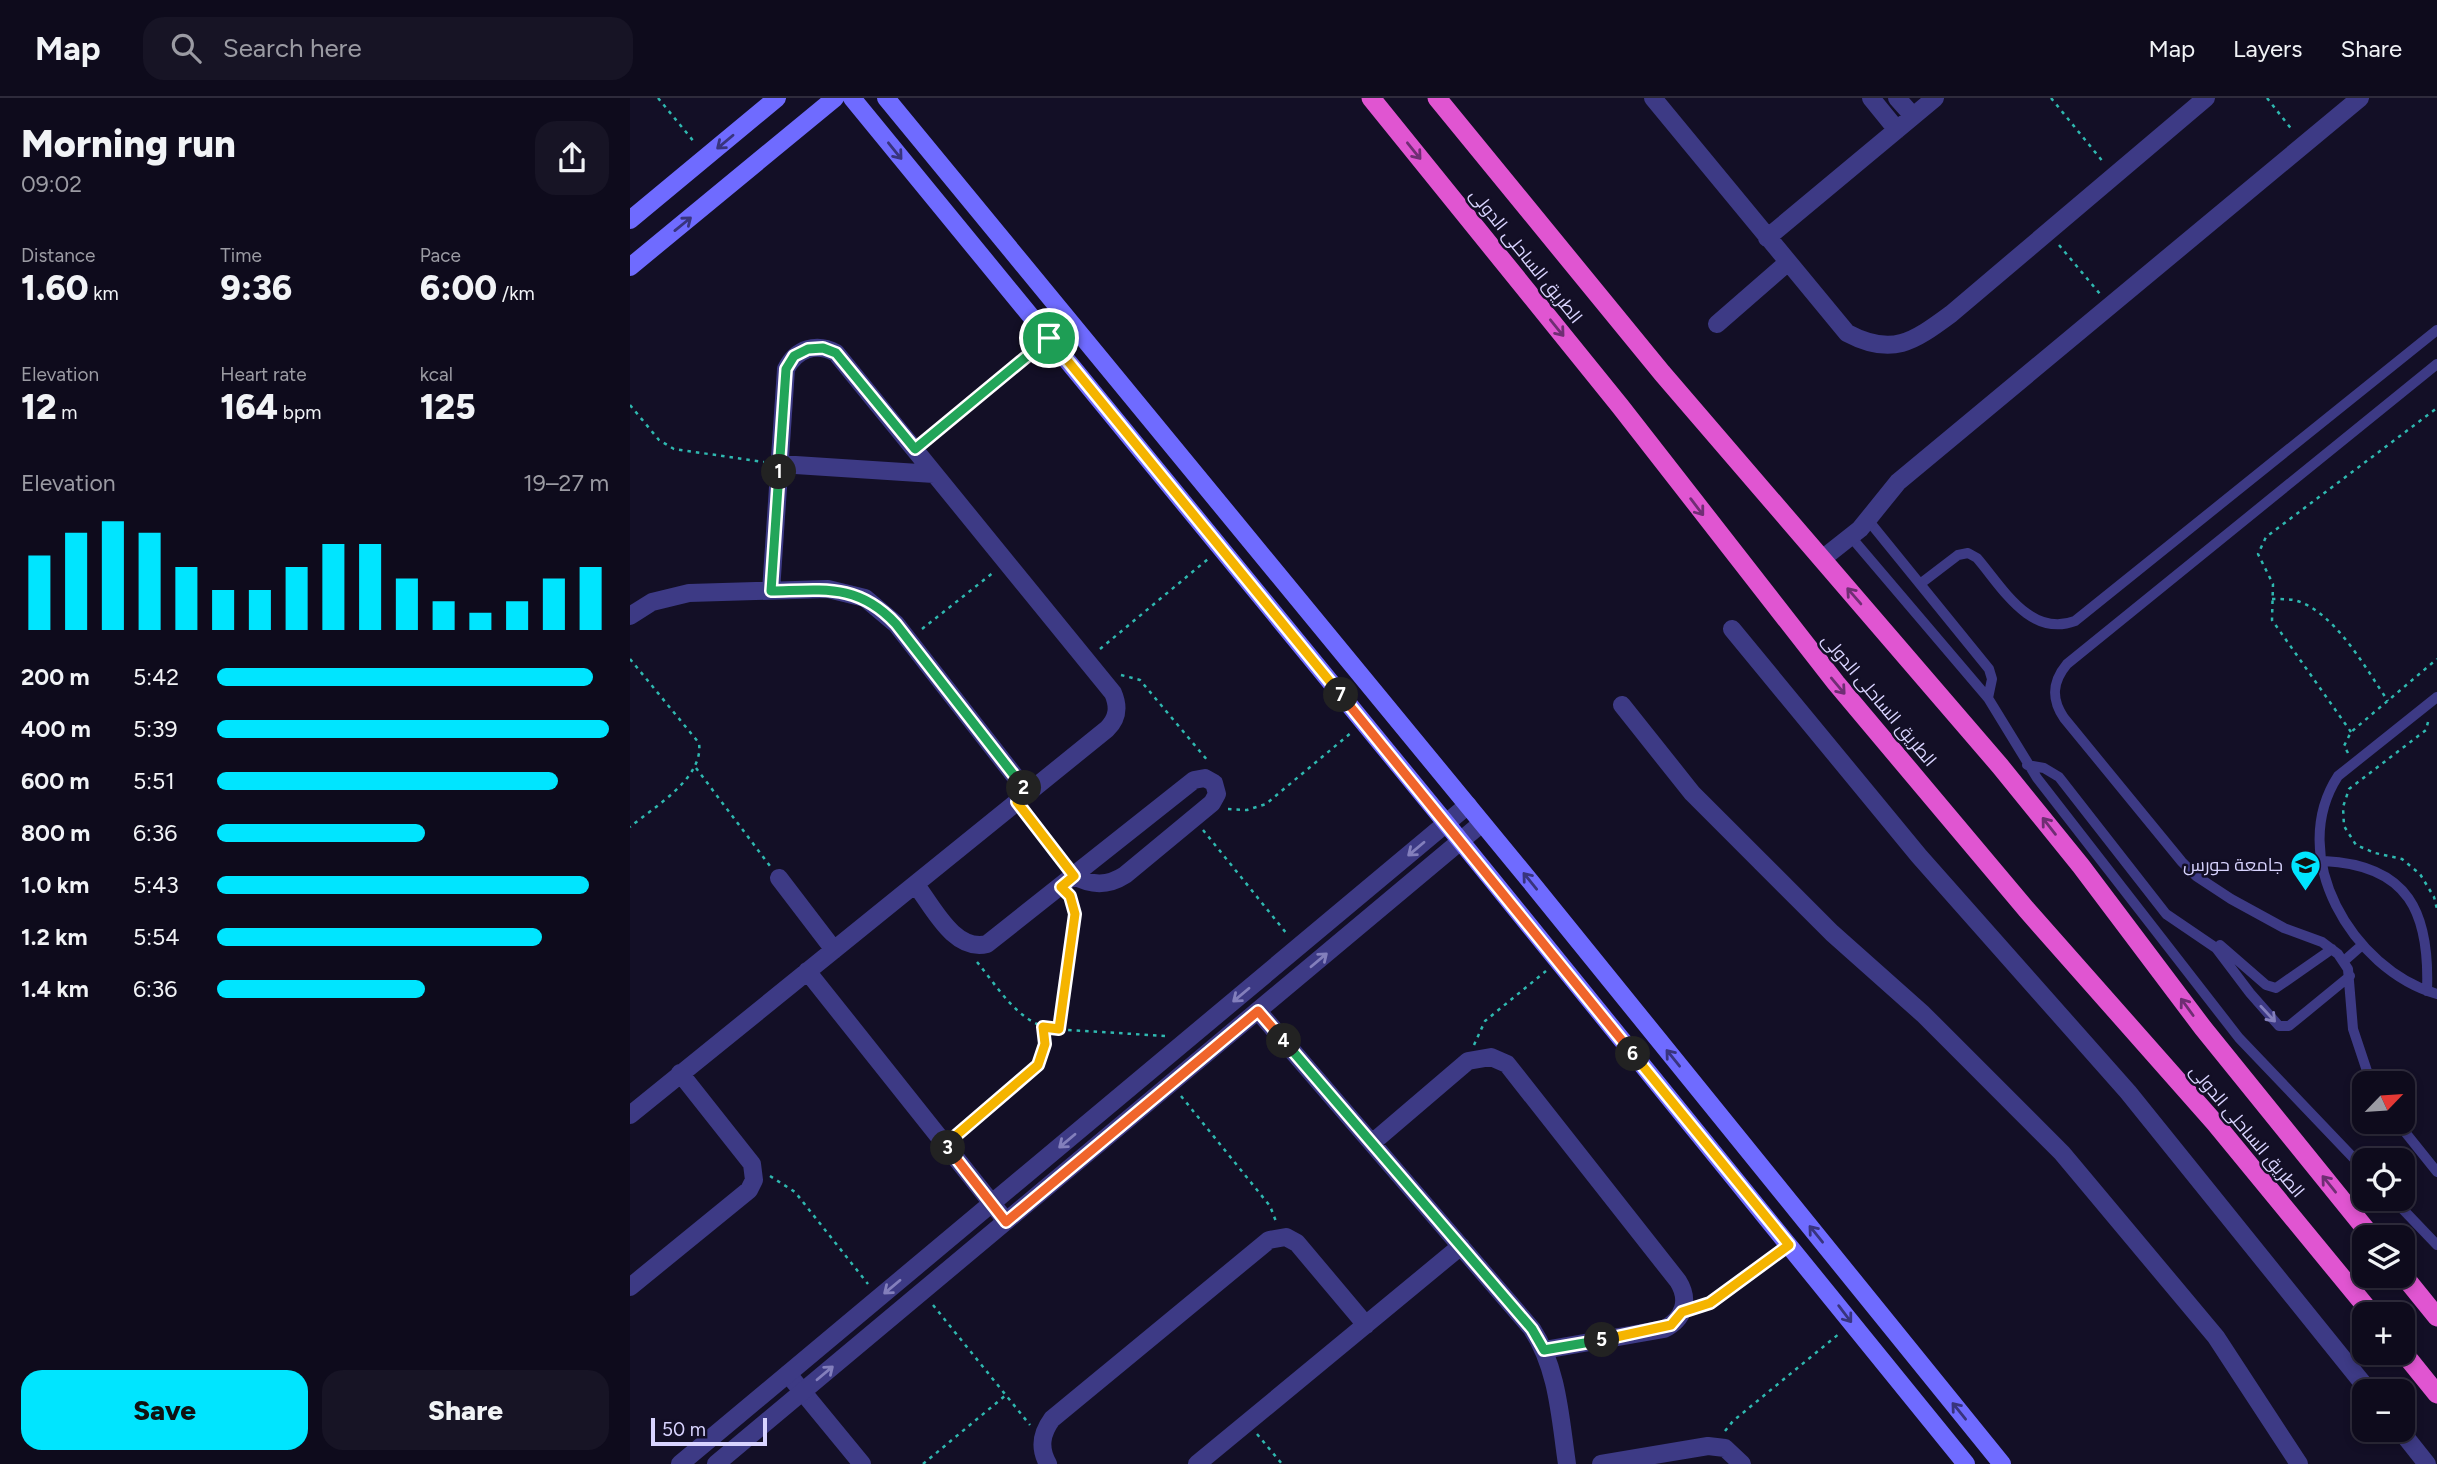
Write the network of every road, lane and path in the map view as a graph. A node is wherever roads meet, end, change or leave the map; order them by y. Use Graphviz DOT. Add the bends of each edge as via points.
graph roads {
  1 [pos="658,98"];
  2 [pos="777,98"];
  3 [pos="835,98"];
  4 [pos="852,98"];
  5 [pos="886,98"];
  6 [pos="1371,98"];
  7 [pos="1437,98"];
  8 [pos="1653,98"];
  9 [pos="1871,98"];
  10 [pos="1897,98"];
  11 [pos="1935,98"];
  12 [pos="2051,98"];
  13 [pos="2206,98"];
  14 [pos="2267,98"];
  15 [pos="2360,98"];
  16 [pos="1913,116"];
  17 [pos="1897,130"];
  18 [pos="2304,144"];
  19 [pos="706,157"];
  20 [pos="2114,176"];
  21 [pos="630,220"];
  22 [pos="2048,232"];
  23 [pos="1767,237"];
  24 [pos="1787,263"];
  25 [pos="630,267"];
  26 [pos="2109,305"];
  27 [pos="1717,324"];
  28 [pos="2437,330"];
  29 [pos="1049,338"];
  30 [pos="2437,364"];
  31 [pos="630,405"];
  32 [pos="2437,408"];
  33 [pos="915,449"];
  34 [pos="780,464"];
  35 [pos="934,474"];
  36 [pos="1868,520"];
  37 [pos="1851,537"];
  38 [pos="1221,548"];
  39 [pos="1822,559"];
  40 [pos="1006,562"];
  41 [pos="1920,584"];
  42 [pos="771,591"];
  43 [pos="2272,599"];
  44 [pos="634,606"];
  45 [pos="1731,629"];
  46 [pos="909,640"];
  47 [pos="630,659"];
  48 [pos="2437,659"];
  49 [pos="1087,660"];
  50 [pos="1105,683"];
  51 [pos="2437,697"];
  52 [pos="1987,698"];
  53 [pos="2388,701"];
  54 [pos="1622,705"];
  55 [pos="2421,710"];
  56 [pos="1364,723"];
  57 [pos="2351,732"];
  58 [pos="2353,762"];
  59 [pos="2027,765"];
  60 [pos="696,768"];
  61 [pos="1214,783"];
  62 [pos="1023,798"];
  63 [pos="1212,803"];
  64 [pos="1468,805"];
  65 [pos="1193,818"];
  66 [pos="1446,823"];
  67 [pos="1482,823"];
  68 [pos="630,827"];
  69 [pos="1461,841"];
  70 [pos="2324,861"];
  71 [pos="779,878"];
  72 [pos="1067,882"];
  73 [pos="916,885"];
  74 [pos="2437,909"];
  75 [pos="956,936"];
  76 [pos="2209,943"];
  77 [pos="2361,946"];
  78 [pos="1297,948"];
  79 [pos="834,950"];
  80 [pos="2332,950"];
  81 [pos="2344,961"];
  82 [pos="1558,962"];
  83 [pos="807,971"];
  84 [pos="2350,976"];
  85 [pos="2432,993"];
  86 [pos="1258,1011"];
  87 [pos="1043,1027"];
  88 [pos="1059,1029"];
  89 [pos="1190,1038"];
  90 [pos="1475,1058"];
  91 [pos="2367,1071"];
  92 [pos="680,1073"];
  93 [pos="1171,1084"];
  94 [pos="630,1115"];
  95 [pos="2407,1134"];
  96 [pos="1372,1143"];
  97 [pos="945,1145"];
  98 [pos="2352,1156"];
  99 [pos="2437,1172"];
  100 [pos="755,1174"];
  101 [pos="992,1203"];
  102 [pos="2404,1211"];
  103 [pos="1006,1222"];
  104 [pos="2362,1225"];
  105 [pos="1275,1237"];
  106 [pos="1789,1245"];
  107 [pos="2437,1245"];
  108 [pos="1461,1246"];
  109 [pos="630,1287"];
  110 [pos="2414,1288"];
  111 [pos="923,1291"];
  112 [pos="879,1297"];
  113 [pos="2362,1302"];
  114 [pos="1682,1312"];
  115 [pos="2437,1317"];
  116 [pos="1851,1323"];
  117 [pos="1366,1325"];
  118 [pos="1544,1350"];
  119 [pos="2414,1365"];
  120 [pos="788,1374"];
  121 [pos="2359,1379"];
  122 [pos="803,1392"];
  123 [pos="2437,1394"];
  124 [pos="1006,1395"];
  125 [pos="1247,1423"];
  126 [pos="1042,1440"];
  127 [pos="2410,1442"];
  128 [pos="1718,1446"];
  129 [pos="680,1464"];
  130 [pos="716,1464"];
  131 [pos="862,1464"];
  132 [pos="923,1464"];
  133 [pos="1048,1464"];
  134 [pos="1197,1464"];
  135 [pos="1282,1464"];
  136 [pos="1567,1464"];
  137 [pos="1601,1464"];
  138 [pos="1742,1464"];
  139 [pos="1966,1464"];
  140 [pos="2002,1464"];
  141 [pos="2299,1464"];
  142 [pos="2427,1464"];
  1 -- 19 [label="path"];
  2 -- 19 [label="main road, one-way"];
  25 -- 3 [label="main road, one-way"];
  4 -- 29 [label="main road, one-way"];
  5 -- 64 [label="main road"];
  6 -- 113 [label="highway, الطريق الساحلى الدولى, one-way" via="1620,406 1836,684 2215,1123"];
  7 -- 39 [label="highway, الطريق الساحلى الدولى" via="1662,373"];
  8 -- 23 [label="street"];
  9 -- 17 [label="street"];
  10 -- 16 [label="street"];
  11 -- 16 [label="street"];
  12 -- 20 [label="path"];
  13 -- 20 [label="street"];
  14 -- 18 [label="path"];
  15 -- 18 [label="street"];
  16 -- 17 [label="street"];
  17 -- 23 [label="street"];
  18 -- 26 [label="street"];
  19 -- 21 [label="main road"];
  20 -- 22 [label="street"];
  22 -- 24 [label="street" via="1929,331 1888,347 1866,344 1847,333"];
  22 -- 26 [label="path"];
  23 -- 24 [label="street"];
  24 -- 27 [label="street"];
  26 -- 36 [label="street" via="1898,482"];
  28 -- 41 [label="lane" via="2075,621 2059,625 2035,621 1968,553 1958,555"];
  29 -- 33 [label="path"];
  29 -- 38 [label="main road"];
  30 -- 80 [label="lane" via="2067,664 2054,684 2057,708 2064,718 2196,876 2269,921"];
  31 -- 34 [label="path" via="659,440 674,449"];
  32 -- 43 [label="path" via="2266,537 2258,554 2273,584"];
  33 -- 34 [label="street" via="836,353 815,348 801,352 786,369"];
  33 -- 35 [label="street"];
  34 -- 35 [label="street"];
  34 -- 42 [label="street"];
  35 -- 40 [label="street"];
  36 -- 37 [label="street"];
  36 -- 41 [label="lane"];
  37 -- 39 [label="street"];
  37 -- 52 [label="lane"];
  38 -- 49 [label="path"];
  38 -- 56 [label="main road"];
  104 -- 39 [label="highway, الطريق الساحلى الدولى, one-way" via="2211,1039 2033,806"];
  40 -- 46 [label="path"];
  40 -- 49 [label="street"];
  41 -- 52 [label="lane" via="1989,669 1992,679"];
  42 -- 44 [label="street" via="676,594"];
  42 -- 46 [label="street" via="853,593 887,614"];
  43 -- 53 [label="path" via="2308,606 2340,632"];
  43 -- 57 [label="path" via="2272,620"];
  45 -- 121 [label="street" via="1919,856 2128,1092"];
  46 -- 62 [label="street"];
  47 -- 60 [label="path" via="699,743"];
  48 -- 53 [label="path"];
  49 -- 50 [label="street"];
  50 -- 61 [label="path" via="1119,675 1140,680 1212,766"];
  50 -- 62 [label="street" via="1114,693 1117,708 1111,725"];
  51 -- 55 [label="lane"];
  52 -- 59 [label="lane"];
  53 -- 57 [label="path"];
  54 -- 141 [label="street" via="1692,793 2062,1153 2216,1337"];
  55 -- 58 [label="lane"];
  55 -- 74 [label="path" via="2429,724 2426,730 2348,789 2344,826 2356,845 2402,859 2420,874"];
  56 -- 63 [label="path" via="1266,804 1237,810"];
  56 -- 66 [label="main road"];
  57 -- 58 [label="path" via="2344,746"];
  58 -- 70 [label="lane" via="2338,776 2321,811"];
  59 -- 76 [label="lane" via="2059,777 2166,914"];
  59 -- 98 [label="lane" via="2239,1038"];
  60 -- 68 [label="path"];
  60 -- 71 [label="path"];
  61 -- 63 [label="street" via="1217,794"];
  61 -- 72 [label="street" via="1205,778 1194,780"];
  62 -- 72 [label="path"];
  62 -- 73 [label="street"];
  63 -- 65 [label="street"];
  64 -- 66 [label="street"];
  64 -- 67 [label="main road"];
  65 -- 72 [label="street" via="1117,880"];
  65 -- 78 [label="path"];
  66 -- 69 [label="main road"];
  66 -- 78 [label="street, one-way"];
  67 -- 69 [label="street"];
  140 -- 67 [label="main road, one-way"];
  69 -- 82 [label="main road"];
  86 -- 69 [label="street, one-way"];
  70 -- 77 [label="lane" via="2336,906"];
  70 -- 85 [label="lane" via="2362,865 2407,896 2424,928"];
  71 -- 79 [label="street"];
  72 -- 75 [label="street" via="987,944 967,944"];
  72 -- 88 [label="path" via="1075,914"];
  73 -- 75 [label="street"];
  73 -- 79 [label="street"];
  75 -- 87 [label="path" via="1020,1014"];
  76 -- 80 [label="lane" via="2223,946 2273,988"];
  76 -- 84 [label="lane, one-way" via="2279,1026 2293,1023"];
  77 -- 81 [label="lane"];
  77 -- 85 [label="lane" via="2395,975"];
  78 -- 89 [label="street, one-way"];
  79 -- 83 [label="street"];
  80 -- 81 [label="lane"];
  81 -- 84 [label="lane"];
  82 -- 90 [label="path" via="1485,1021 1476,1036"];
  82 -- 106 [label="main road"];
  83 -- 92 [label="street"];
  83 -- 97 [label="street"];
  84 -- 91 [label="lane" via="2353,1029"];
  86 -- 93 [label="street"];
  86 -- 96 [label="street"];
  87 -- 88 [label="path"];
  87 -- 97 [label="path" via="1045,1044 1038,1065"];
  88 -- 89 [label="path"];
  89 -- 101 [label="street, one-way"];
  90 -- 96 [label="street"];
  90 -- 114 [label="street" via="1491,1057 1507,1064 1678,1280 1685,1296"];
  92 -- 94 [label="street"];
  92 -- 100 [label="street" via="752,1164"];
  93 -- 103 [label="street"];
  93 -- 105 [label="path" via="1274,1212"];
  95 -- 99 [label="lane"];
  96 -- 108 [label="street"];
  97 -- 101 [label="street"];
  100 -- 109 [label="street" via="749,1190"];
  100 -- 112 [label="path" via="780,1180 795,1192"];
  101 -- 103 [label="street"];
  101 -- 112 [label="street, one-way"];
  102 -- 107 [label="lane"];
  103 -- 111 [label="street"];
  105 -- 117 [label="street" via="1297,1242"];
  105 -- 126 [label="street" via="1052,1419"];
  106 -- 114 [label="path" via="1710,1303"];
  106 -- 116 [label="main road, one-way"];
  108 -- 117 [label="street"];
  108 -- 118 [label="street" via="1532,1329"];
  110 -- 115 [label="highway"];
  122 -- 111 [label="street, one-way"];
  111 -- 124 [label="path"];
  112 -- 120 [label="street"];
  114 -- 118 [label="street" via="1664,1329"];
  116 -- 128 [label="path" via="1733,1421"];
  116 -- 139 [label="main road"];
  117 -- 125 [label="street"];
  118 -- 136 [label="street" via="1555,1386"];
  119 -- 123 [label="highway"];
  120 -- 122 [label="street"];
  120 -- 129 [label="street"];
  122 -- 130 [label="street"];
  122 -- 131 [label="street"];
  124 -- 126 [label="path"];
  124 -- 132 [label="path"];
  125 -- 134 [label="street"];
  125 -- 135 [label="path"];
  126 -- 133 [label="street"];
  127 -- 142 [label="street"];
  128 -- 137 [label="street"];
  128 -- 138 [label="street" via="1732,1452"];
}
